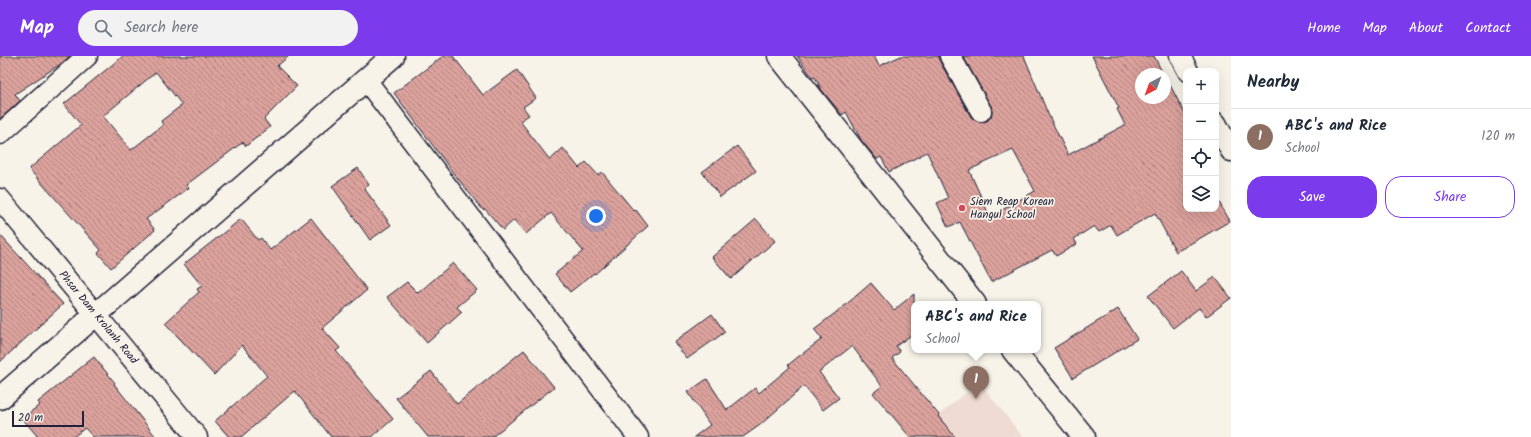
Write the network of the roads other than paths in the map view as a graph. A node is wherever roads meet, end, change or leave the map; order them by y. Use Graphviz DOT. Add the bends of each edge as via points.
graph roads {
  1 [pos="87,56"];
  2 [pos="393,56"];
  3 [pos="779,56"];
  4 [pos="950,56"];
  5 [pos="1180,56"];
  6 [pos="1186,68"];
  7 [pos="366,80"];
  8 [pos="980,111"];
  9 [pos="1219,129"];
  10 [pos="0,134"];
  11 [pos="1231,152"];
  12 [pos="0,199"];
  13 [pos="973,301"];
  14 [pos="96,314"];
  15 [pos="1015,353"];
  16 [pos="0,398"];
  17 [pos="197,437"];
  18 [pos="638,437"];
  19 [pos="1084,437"];
  1 -- 10 [label="street"];
  2 -- 7 [label="street"];
  3 -- 13 [label="street"];
  4 -- 8 [label="street"];
  5 -- 6 [label="street"];
  7 -- 14 [label="street"];
  7 -- 18 [label="street"];
  9 -- 11 [label="street"];
  12 -- 14 [label="street, Phsar Dam Krolanh Road"];
  14 -- 16 [label="street"];
  14 -- 17 [label="street, Phsar Dam Krolanh Road"];
  15 -- 19 [label="street"];
}
